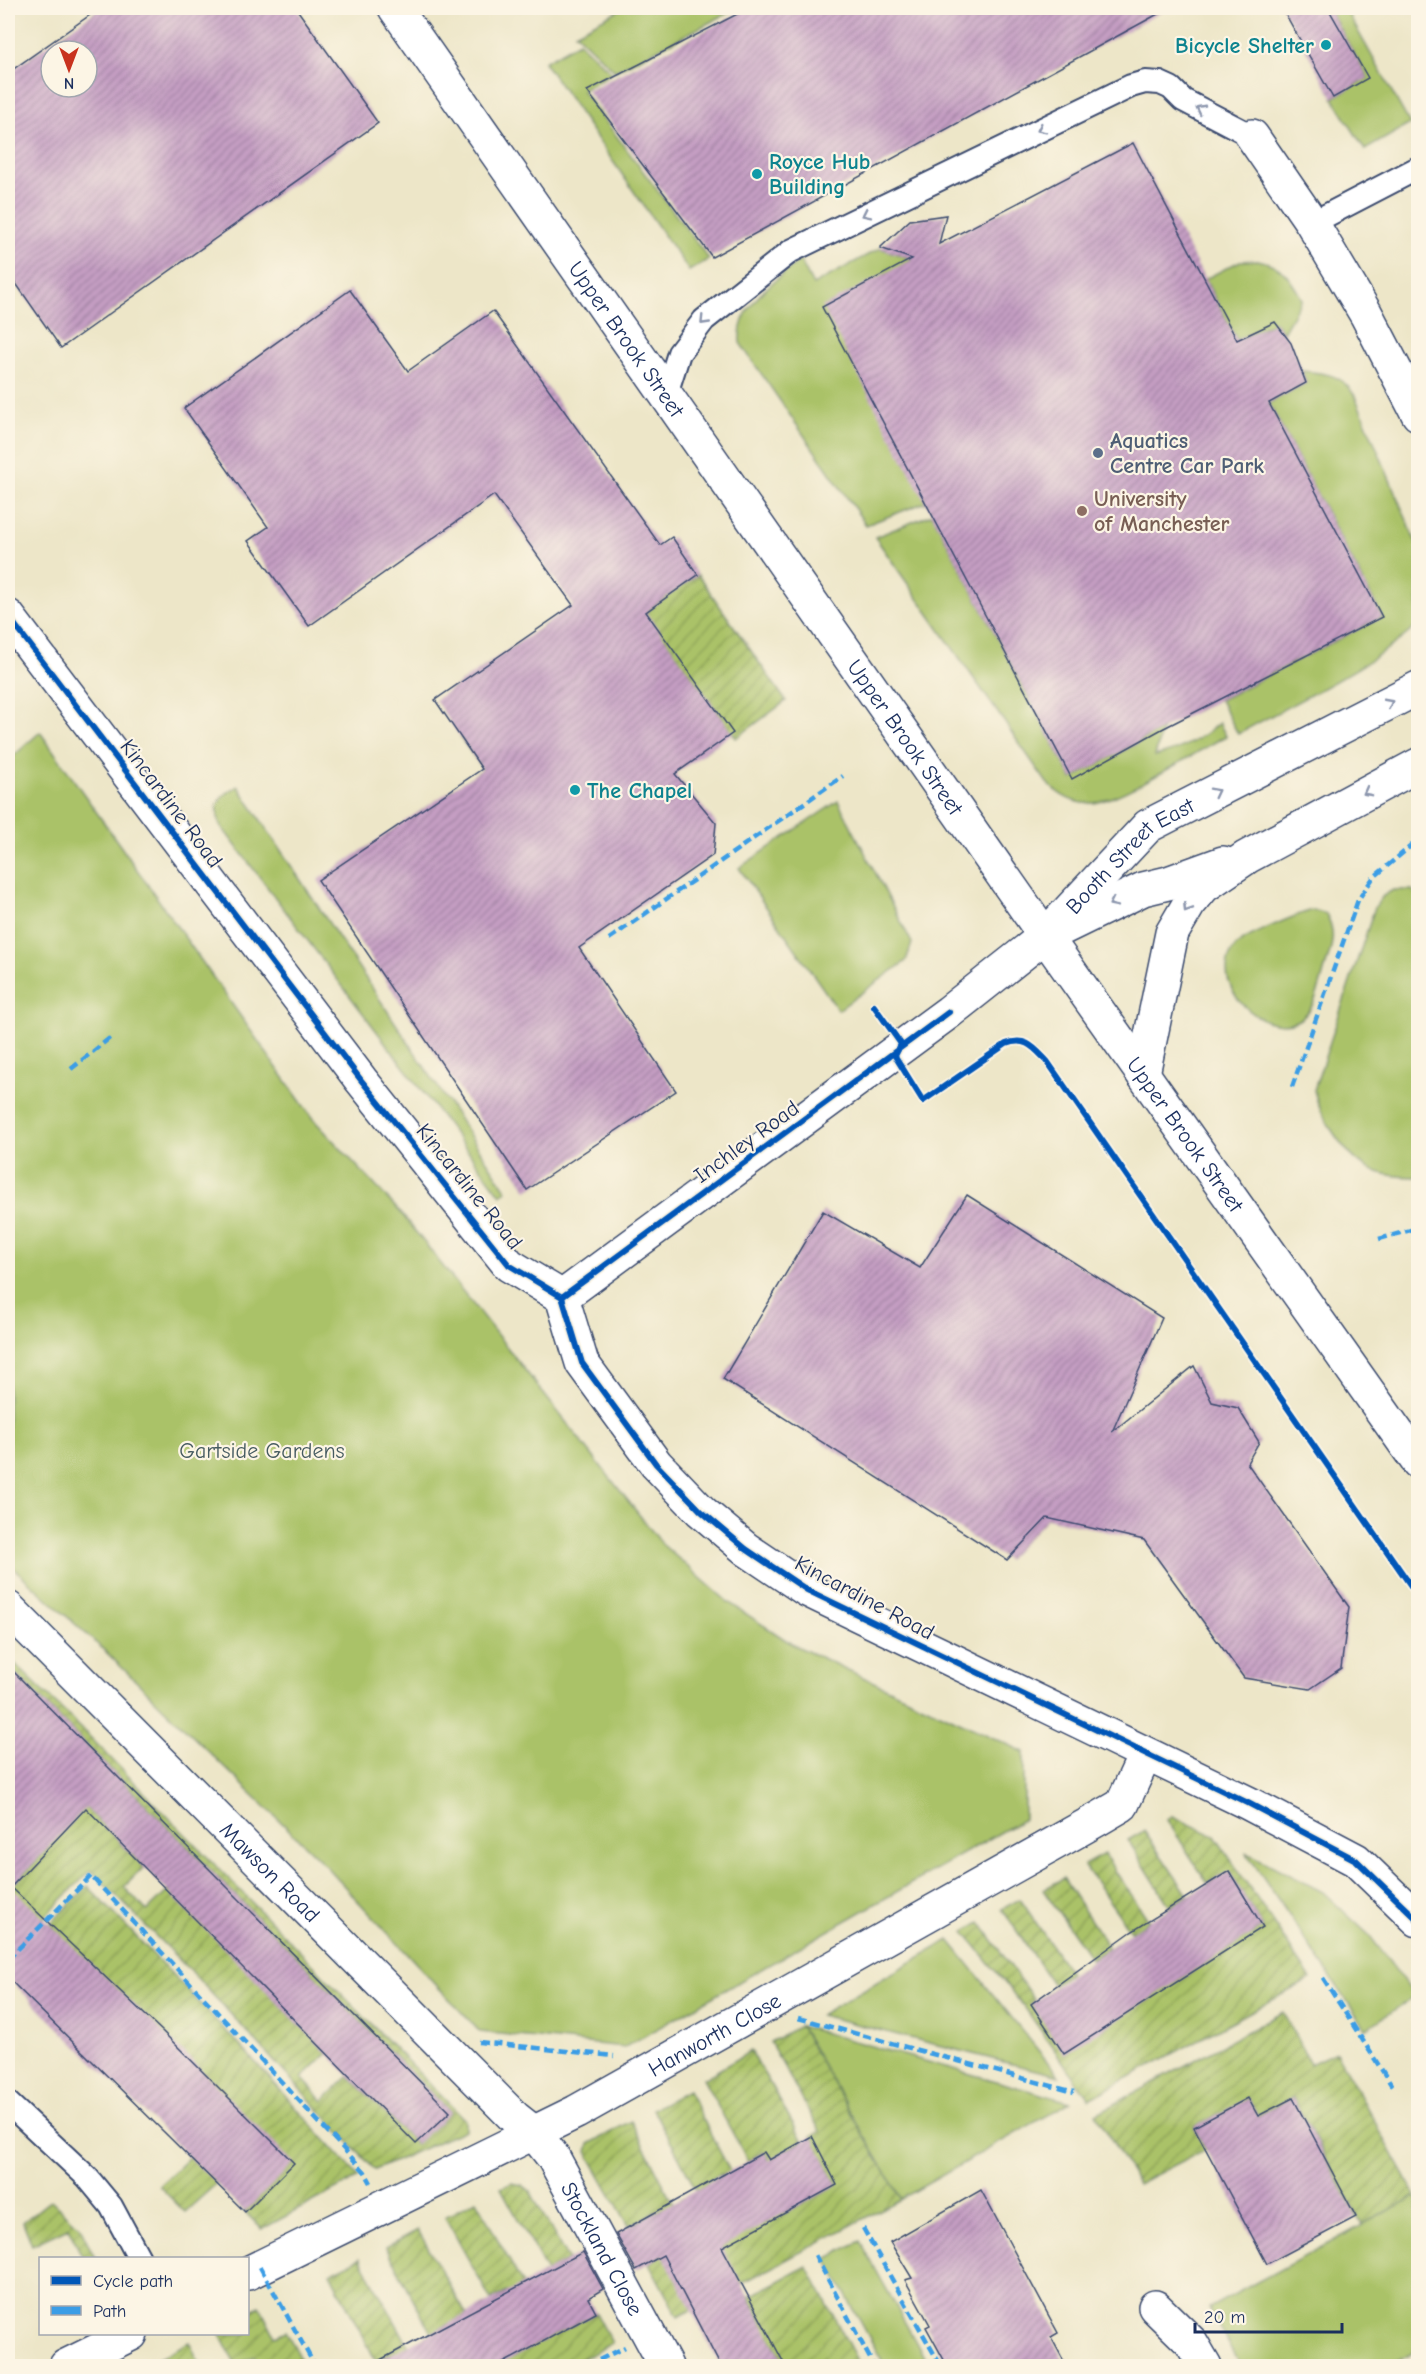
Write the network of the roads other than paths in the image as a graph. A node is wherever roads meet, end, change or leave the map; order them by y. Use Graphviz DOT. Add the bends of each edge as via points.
graph roads {
  1 [pos="395,8"];
  2 [pos="1252,136"];
  3 [pos="1419,168"];
  4 [pos="1312,223"];
  5 [pos="666,394"];
  6 [pos="1419,414"];
  7 [pos="8,616"];
  8 [pos="1419,688"];
  9 [pos="1419,765"];
  10 [pos="1247,856"];
  11 [pos="1045,936"];
  12 [pos="1143,1074"];
  13 [pos="562,1297"];
  14 [pos="1419,1462"];
  15 [pos="8,1608"];
  16 [pos="1145,1755"];
  17 [pos="1419,1920"];
  18 [pos="8,2103"];
  19 [pos="534,2133"];
  20 [pos="138,2257"];
  21 [pos="249,2273"];
  22 [pos="1155,2307"];
  23 [pos="128,2335"];
  24 [pos="66,2367"];
  25 [pos="666,2367"];
  26 [pos="1205,2367"];
  1 -- 5 [label="main road, Upper Brook Street"];
  2 -- 4 [label="main road"];
  2 -- 5 [label="lane, one-way" via="1183,100 1160,83 1131,86 791,251 704,320 679,353"];
  3 -- 4 [label="lane"];
  4 -- 6 [label="main road"];
  5 -- 11 [label="main road, Upper Brook Street"];
  7 -- 13 [label="main road, Kincardine Road" via="361,1080 509,1265"];
  11 -- 8 [label="main road, Booth Street East, one-way" via="1148,826"];
  9 -- 10 [label="main road, Booth Street East, one-way"];
  10 -- 11 [label="main road, Booth Street East, one-way" via="1143,889"];
  10 -- 12 [label="main road, Booth Street East, one-way" via="1204,886 1172,933"];
  11 -- 12 [label="main road, Upper Brook Street"];
  11 -- 13 [label="main road, Inchley Road" via="949,1012"];
  12 -- 14 [label="main road, Upper Brook Street"];
  13 -- 16 [label="main road, Kincardine Road" via="582,1363 656,1464 701,1511 746,1549 807,1590"];
  15 -- 19 [label="main road, Mawson Road"];
  16 -- 17 [label="main road, Kincardine Road" via="1356,1860"];
  16 -- 19 [label="main road, Hanworth Close" via="1122,1805"];
  18 -- 20 [label="lane" via="87,2177 111,2206"];
  19 -- 21 [label="main road, Hanworth Close"];
  19 -- 25 [label="main road, Stockland Close" via="553,2157"];
  22 -- 26 [label="main road" via="1191,2342"];
  23 -- 24 [label="main road"];
}
